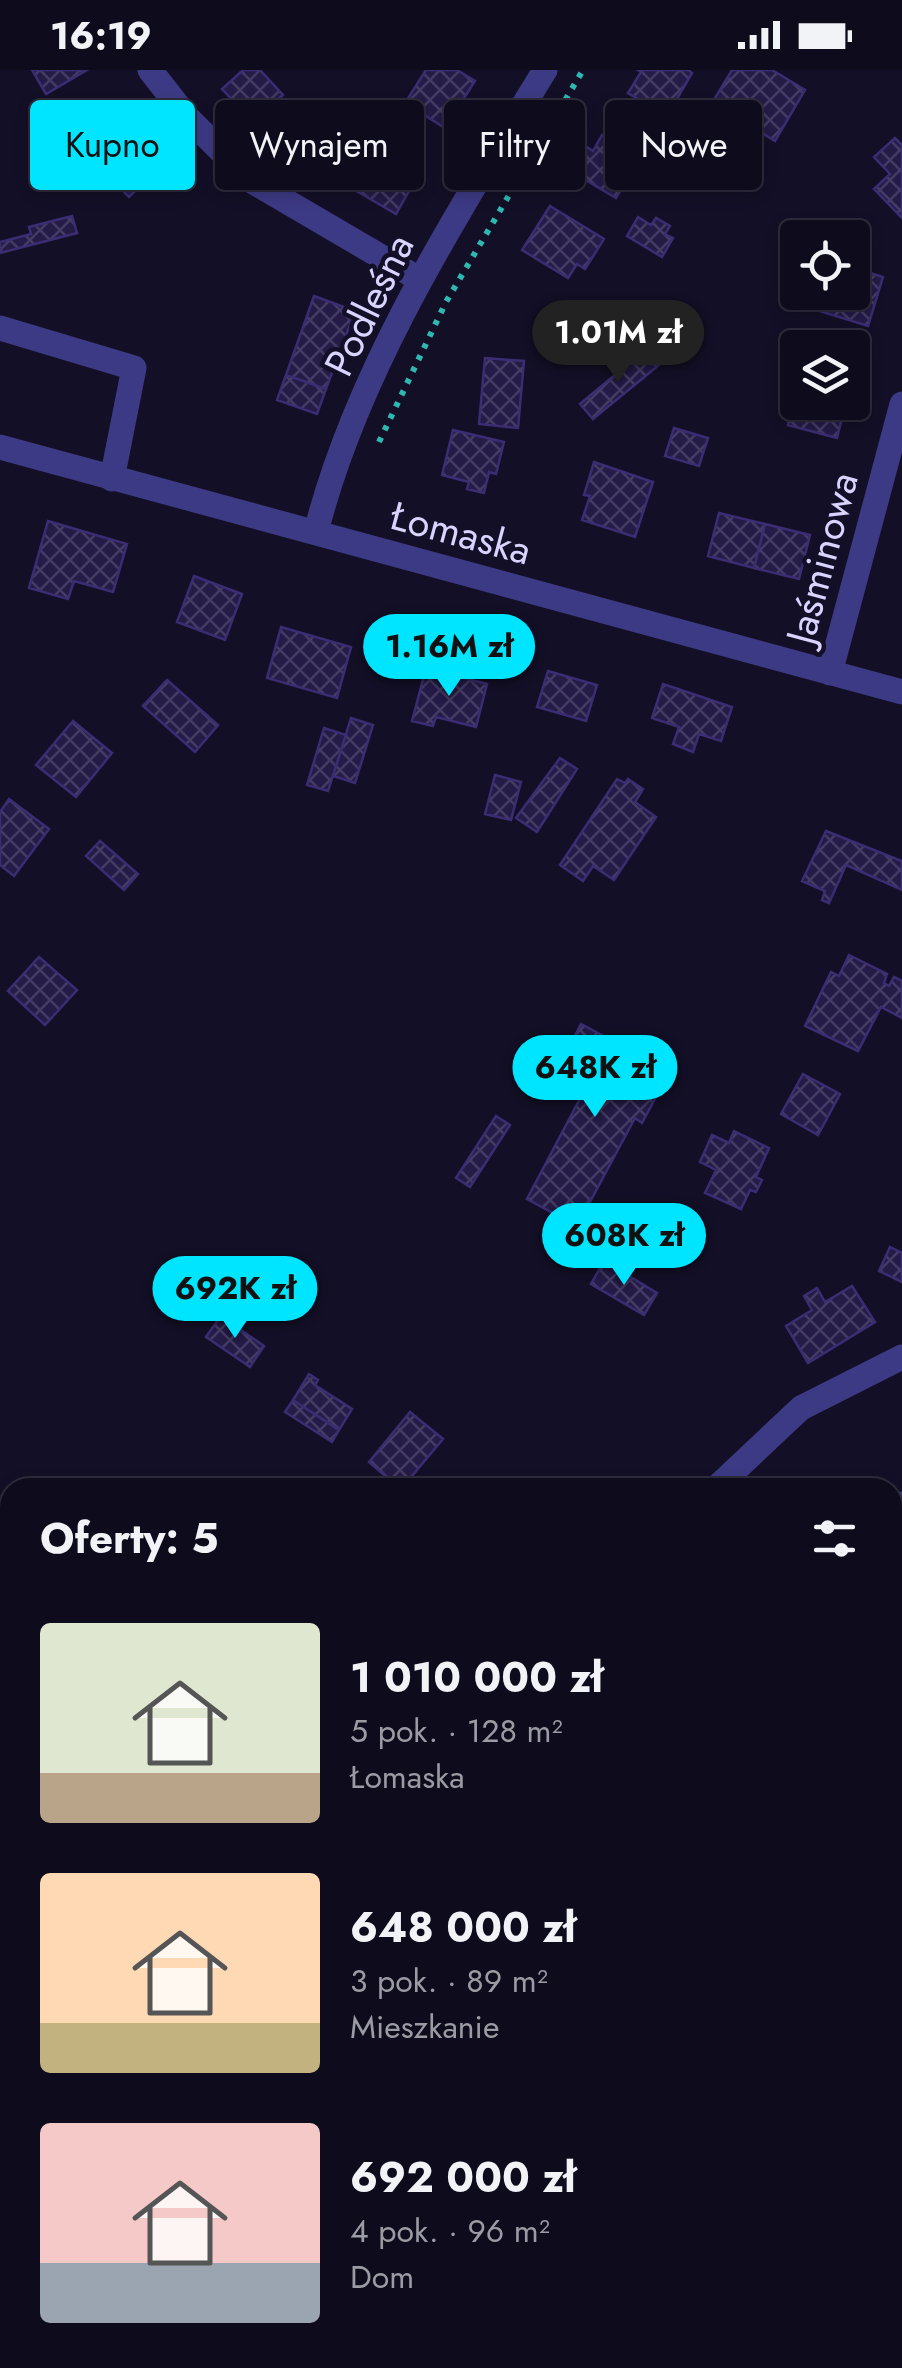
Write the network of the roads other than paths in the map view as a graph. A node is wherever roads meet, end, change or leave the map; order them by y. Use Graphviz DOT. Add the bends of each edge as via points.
graph roads {
  1 [pos="150,70"];
  2 [pos="545,70"];
  3 [pos="420,279"];
  4 [pos="0,328"];
  5 [pos="902,404"];
  6 [pos="0,447"];
  7 [pos="112,479"];
  8 [pos="316,532"];
  9 [pos="830,673"];
  10 [pos="902,692"];
  11 [pos="902,1356"];
  12 [pos="727,1478"];
  1 -- 3 [label="street" via="250,180"];
  2 -- 3 [label="street, Podleśna"];
  3 -- 8 [label="street, Podleśna" via="332,470"];
  4 -- 7 [label="street" via="134,368"];
  5 -- 9 [label="street, Jaśminowa"];
  6 -- 7 [label="street, Łomaska"];
  7 -- 8 [label="street, Łomaska"];
  8 -- 9 [label="street, Łomaska"];
  9 -- 10 [label="street, Łomaska"];
  11 -- 12 [label="street" via="801,1408"];
}
